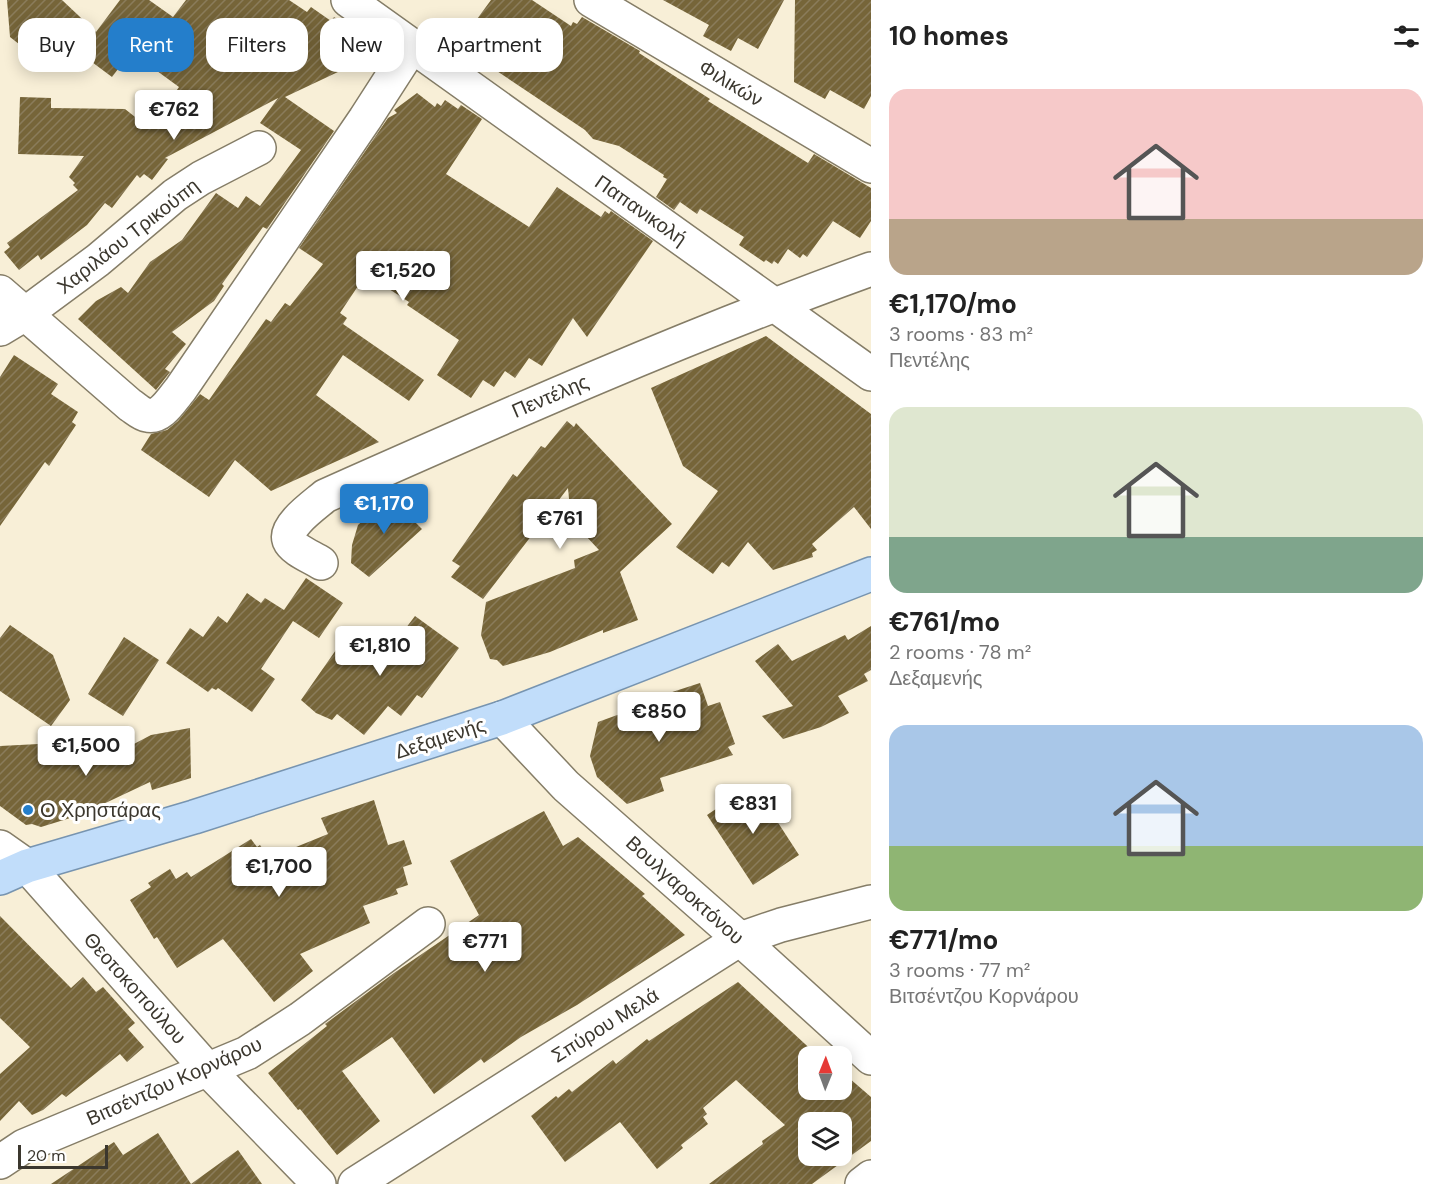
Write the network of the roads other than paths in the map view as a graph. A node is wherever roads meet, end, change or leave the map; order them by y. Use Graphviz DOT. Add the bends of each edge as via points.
graph roads {
  1 [pos="348,0"];
  2 [pos="591,0"];
  3 [pos="412,46"];
  4 [pos="259,148"];
  5 [pos="871,166"];
  6 [pos="871,269"];
  7 [pos="0,292"];
  8 [pos="774,304"];
  9 [pos="13,322"];
  10 [pos="871,374"];
  11 [pos="321,562"];
  12 [pos="871,574"];
  13 [pos="502,718"];
  14 [pos="0,847"];
  15 [pos="13,872"];
  16 [pos="871,902"];
  17 [pos="428,924"];
  18 [pos="740,939"];
  19 [pos="871,1058"];
  20 [pos="207,1069"];
  21 [pos="0,1162"];
  22 [pos="871,1178"];
  23 [pos="319,1184"];
  24 [pos="355,1184"];
  25 [pos="862,1184"];
  1 -- 3 [label="street, Παπανικολή"];
  2 -- 5 [label="street, Φιλικών"];
  3 -- 8 [label="street, Παπανικολή"];
  3 -- 9 [label="street" via="165,409 146,415"];
  4 -- 9 [label="street, Χαριλάου Τρικούπη" via="175,195 98,260"];
  6 -- 8 [label="street, Πεντέλης"];
  7 -- 9 [label="street"];
  8 -- 10 [label="street, Παπανικολή"];
  8 -- 11 [label="street, Πεντέλης" via="548,397 325,496 289,531 289,540 295,547"];
  12 -- 13 [label="main road, Δεξαμενής"];
  13 -- 15 [label="main road, Δεξαμενής"];
  13 -- 18 [label="street, Βουλγαροκτόνου" via="566,786"];
  14 -- 15 [label="street, Θεοτοκοπούλου"];
  15 -- 20 [label="street, Θεοτοκοπούλου"];
  16 -- 18 [label="street, Σπύρου Μελά"];
  17 -- 20 [label="street, Βιτσέντζου Κορνάρου" via="300,1019 247,1053"];
  18 -- 19 [label="street, Βουλγαροκτόνου"];
  18 -- 24 [label="street, Σπύρου Μελά"];
  20 -- 21 [label="street, Βιτσέντζου Κορνάρου" via="24,1146"];
  20 -- 23 [label="street, Θεοτοκοπούλου"];
  22 -- 25 [label="street"];
}
